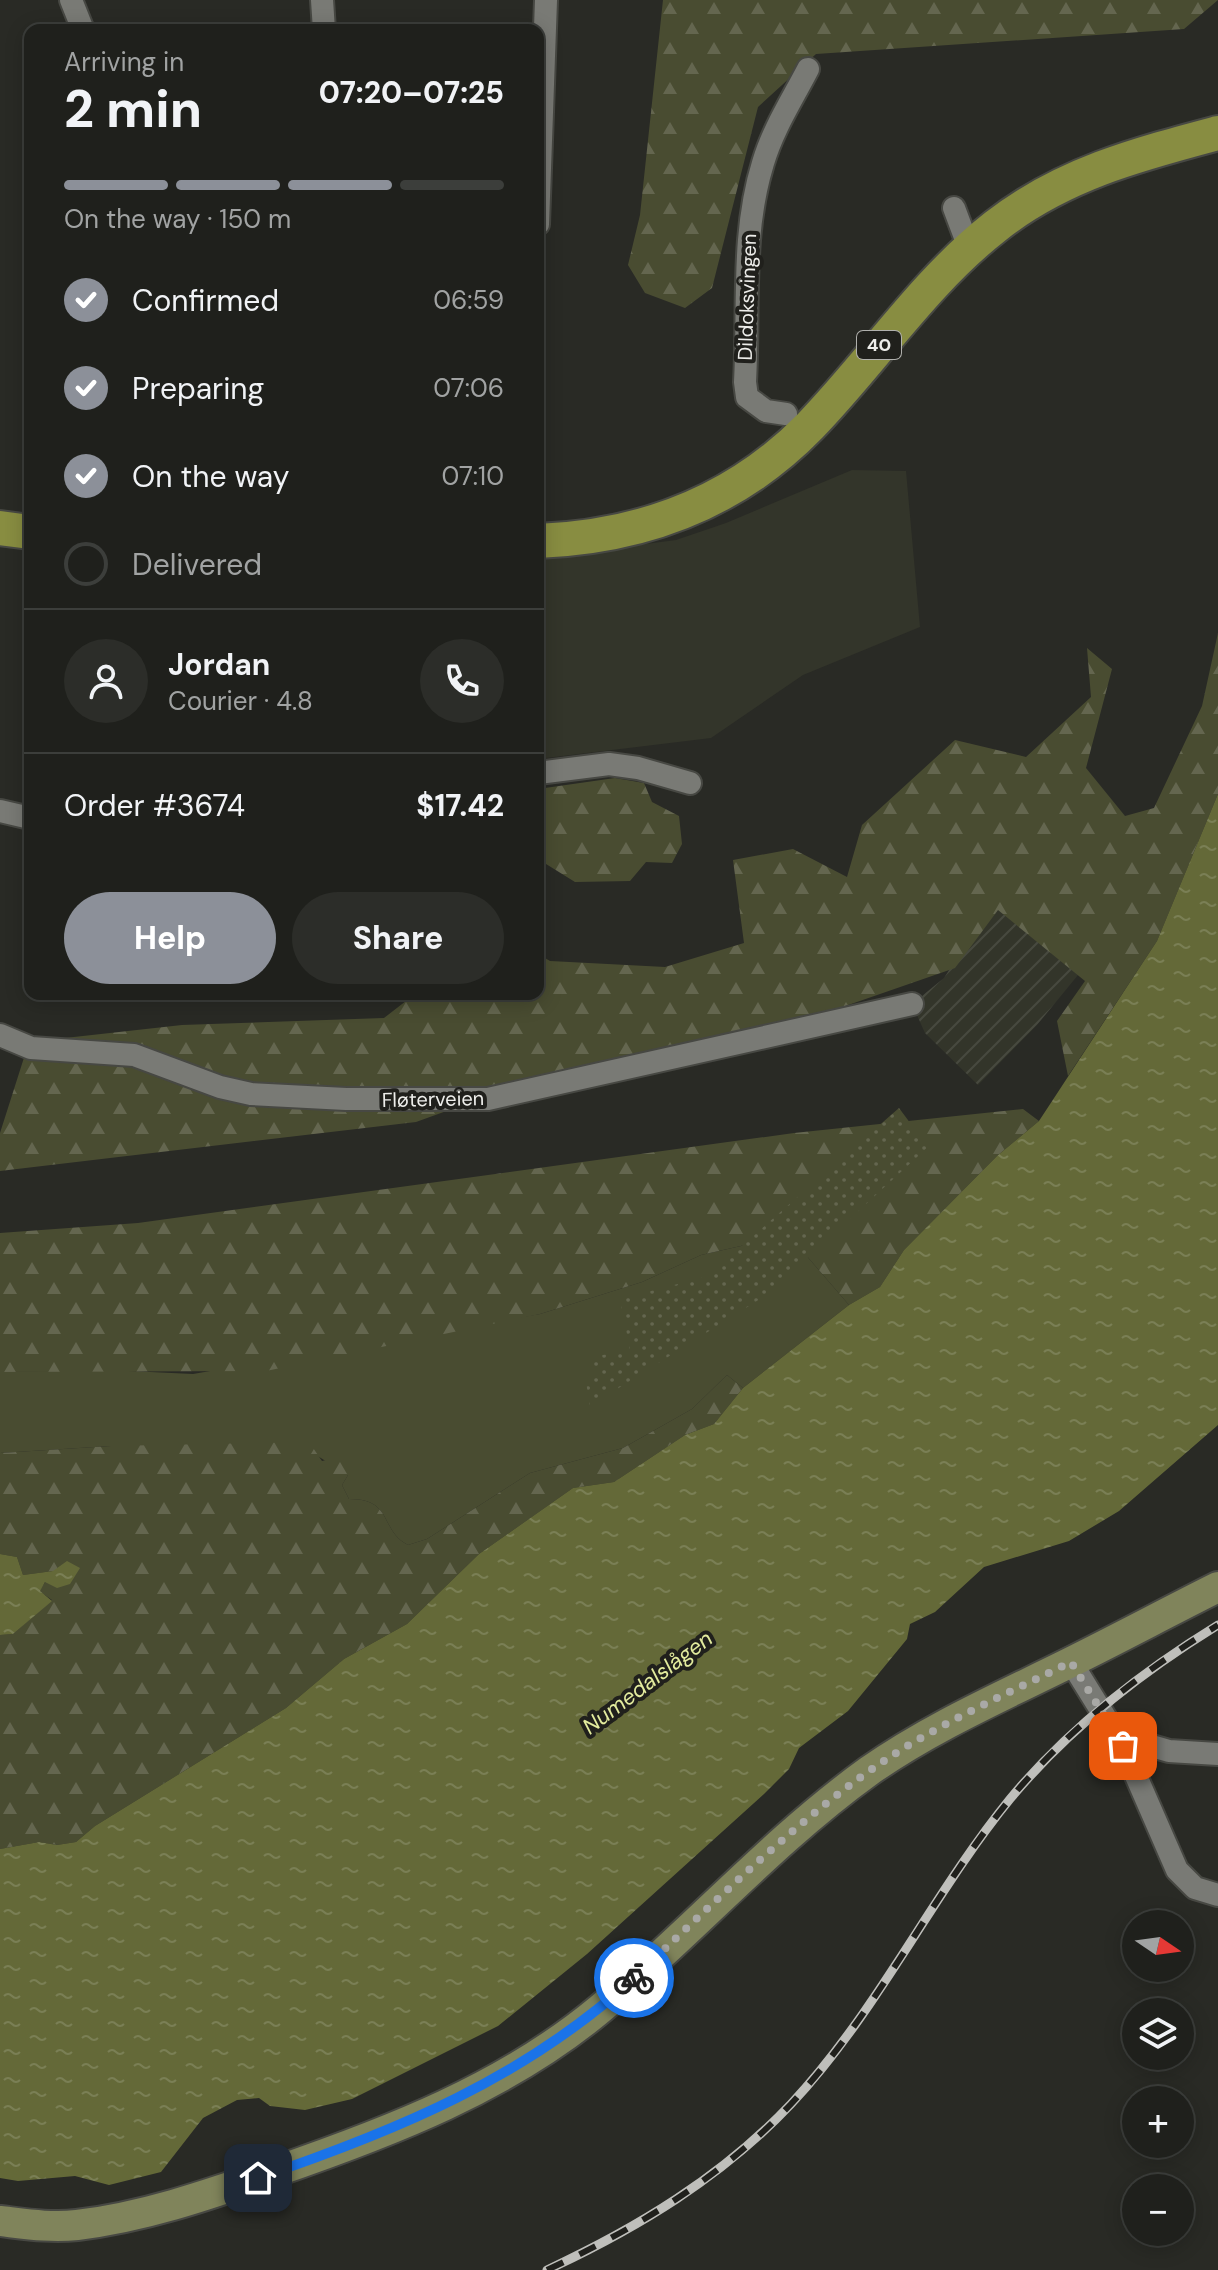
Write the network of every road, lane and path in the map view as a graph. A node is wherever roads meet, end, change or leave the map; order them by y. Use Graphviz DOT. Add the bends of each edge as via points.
graph roads {
  1 [pos="71,0"];
  2 [pos="322,0"];
  3 [pos="546,0"];
  4 [pos="81,24"];
  5 [pos="324,24"];
  6 [pos="544,56"];
  7 [pos="808,69"];
  8 [pos="1218,133"];
  9 [pos="954,208"];
  10 [pos="969,248"];
  11 [pos="786,414"];
  12 [pos="0,528"];
  13 [pos="24,531"];
  14 [pos="544,540"];
  15 [pos="544,772"];
  16 [pos="690,783"];
  17 [pos="0,811"];
  18 [pos="24,817"];
  19 [pos="912,1004"];
  20 [pos="0,1035"];
  21 [pos="1218,1587"];
  22 [pos="1071,1662"];
  23 [pos="1123,1746"];
  24 [pos="1218,1754"];
  25 [pos="1218,1895"];
  26 [pos="0,2221"];
  1 -- 4 [label="street"];
  2 -- 5 [label="street"];
  3 -- 6 [label="street"];
  7 -- 11 [label="street, Dildoksvingen" via="775,128 748,229 747,397 766,411"];
  8 -- 10 [label="main road, 40" via="1114,162 1062,183"];
  9 -- 10 [label="street"];
  10 -- 14 [label="main road, 40" via="809,427 751,477 710,502 653,523"];
  12 -- 13 [label="main road"];
  15 -- 16 [label="street" via="609,764"];
  17 -- 18 [label="street"];
  19 -- 20 [label="street, Fløterveien" via="488,1099 251,1094 134,1055 31,1048"];
  21 -- 22 [label="main road"];
  22 -- 23 [label="street"];
  22 -- 26 [label="main road" via="942,1725 866,1774 601,2008 496,2080 411,2122 195,2199 76,2225"];
  23 -- 24 [label="street" via="1138,1742 1169,1751"];
  23 -- 25 [label="street" via="1177,1870 1195,1888"];
}
